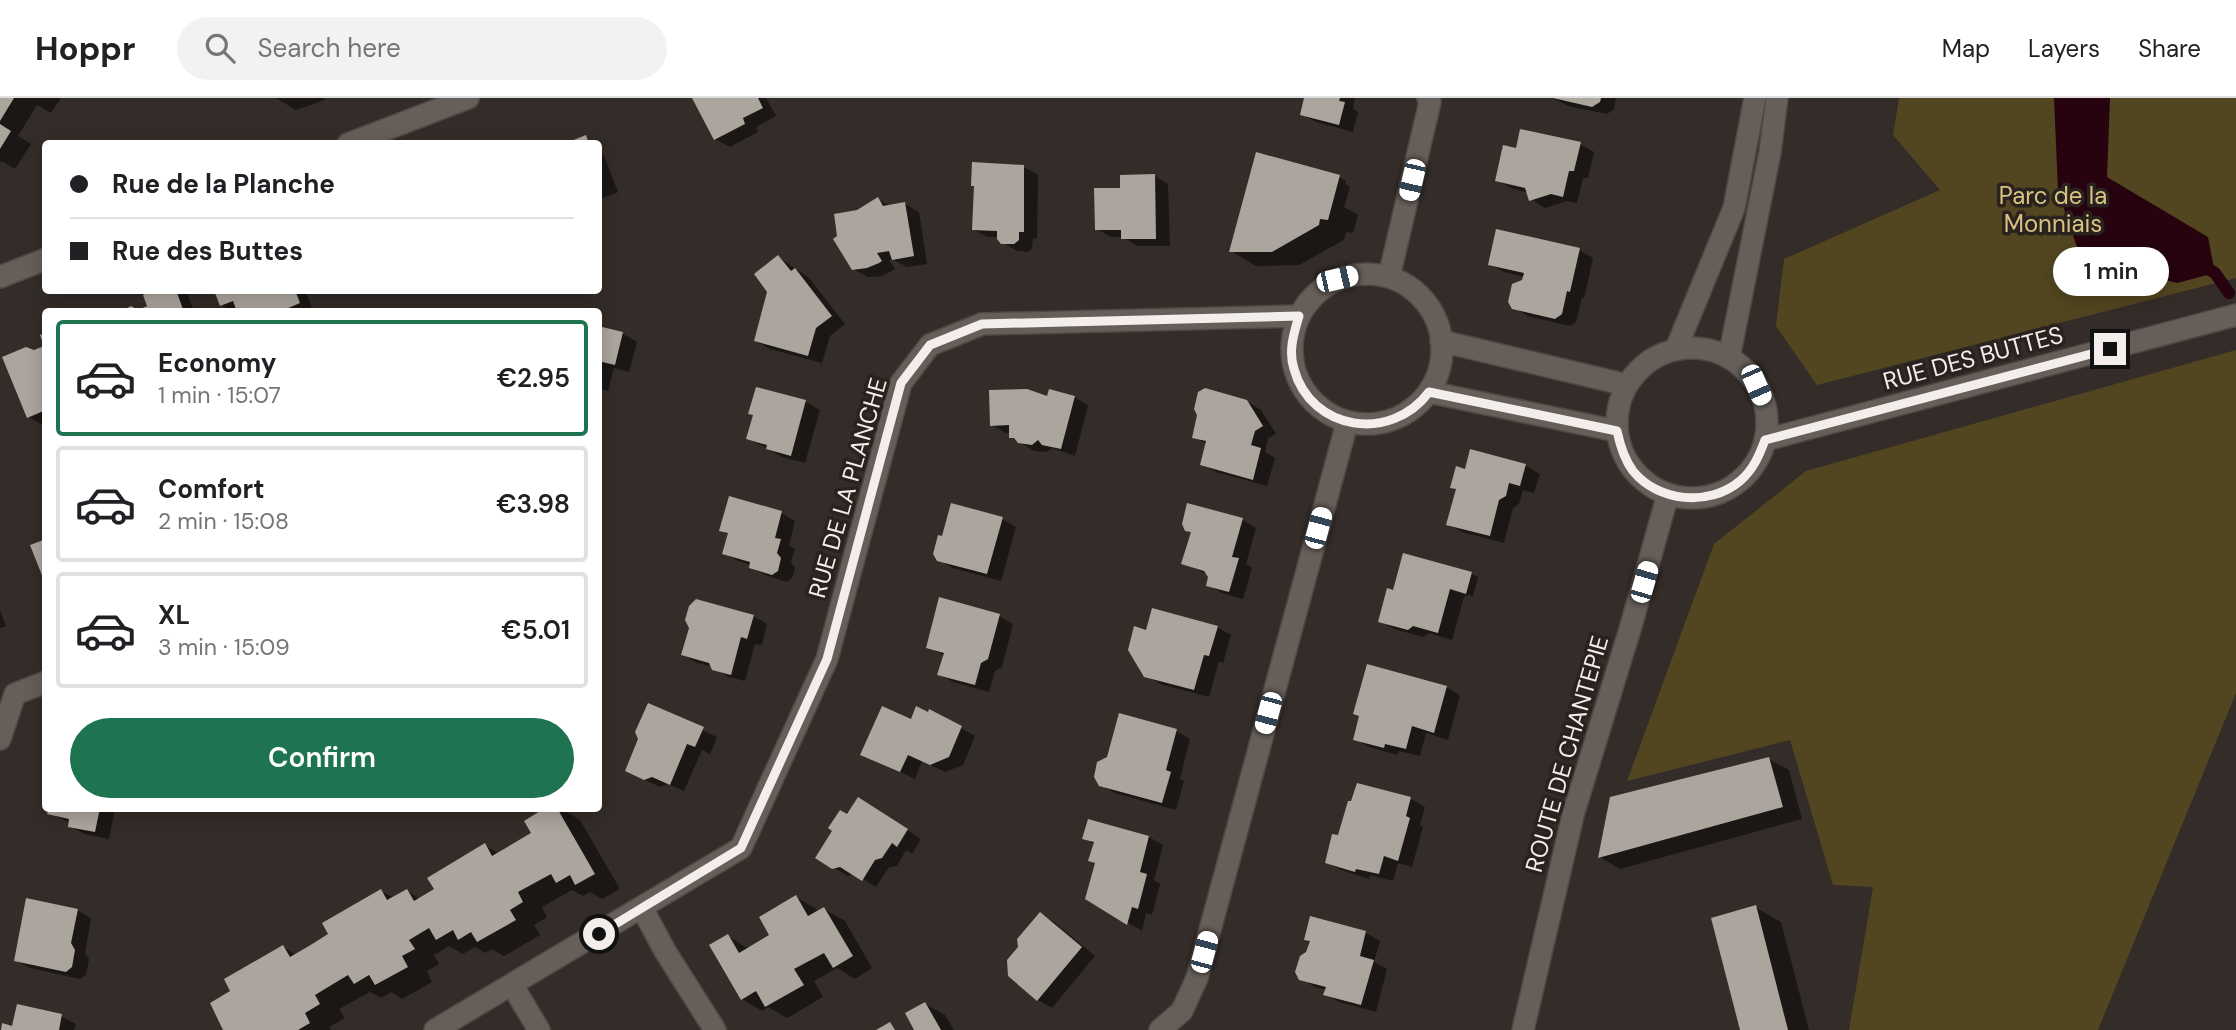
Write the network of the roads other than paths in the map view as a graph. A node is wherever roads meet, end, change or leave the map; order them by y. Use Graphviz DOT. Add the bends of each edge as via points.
graph roads {
  1 [pos="468,98"];
  2 [pos="1428,98"];
  3 [pos="1755,98"];
  4 [pos="1777,98"];
  5 [pos="358,140"];
  6 [pos="42,260"];
  7 [pos="0,276"];
  8 [pos="1389,277"];
  9 [pos="1299,316"];
  10 [pos="2236,316"];
  11 [pos="1441,341"];
  12 [pos="1676,349"];
  13 [pos="1729,358"];
  14 [pos="1627,385"];
  15 [pos="1429,392"];
  16 [pos="1347,423"];
  17 [pos="1617,431"];
  18 [pos="1765,440"];
  19 [pos="1668,495"];
  20 [pos="42,684"];
  21 [pos="0,739"];
  22 [pos="642,908"];
  23 [pos="512,985"];
  24 [pos="435,1030"];
  25 [pos="539,1030"];
  26 [pos="715,1030"];
  27 [pos="1160,1030"];
  28 [pos="1523,1030"];
  1 -- 5 [label="street"];
  2 -- 8 [label="street"];
  3 -- 12 [label="street" via="1734,208"];
  4 -- 13 [label="street"];
  6 -- 7 [label="street"];
  8 -- 9 [label="street" via="1363,274 1337,279 1315,294"];
  8 -- 11 [label="street" via="1427,303"];
  9 -- 16 [label="street" via="1291,341 1293,368 1304,392 1322,411"];
  9 -- 22 [label="street, RUE DE LA PLANCHE" via="982,324 930,345 901,383 827,659 741,848"];
  10 -- 18 [label="street, RUE DES BUTTES"];
  11 -- 14 [label="street"];
  11 -- 15 [label="street" via="1443,353"];
  12 -- 13 [label="street" via="1695,348"];
  12 -- 14 [label="street" via="1657,356"];
  13 -- 18 [label="street" via="1745,370 1764,403"];
  14 -- 17 [label="street" via="1618,407"];
  15 -- 16 [label="street" via="1399,418 1373,425"];
  15 -- 17 [label="street"];
  16 -- 27 [label="street" via="1197,978 1182,1011"];
  17 -- 19 [label="street" via="1633,471"];
  18 -- 19 [label="street" via="1756,463 1739,482 1717,494"];
  19 -- 28 [label="street, ROUTE DE CHANTEPIE" via="1573,815"];
  20 -- 21 [label="street" via="15,694"];
  22 -- 23 [label="street, RUE DE LA PLANCHE"];
  22 -- 26 [label="street"];
  23 -- 24 [label="street, RUE DE LA PLANCHE"];
  23 -- 25 [label="street"];
}
